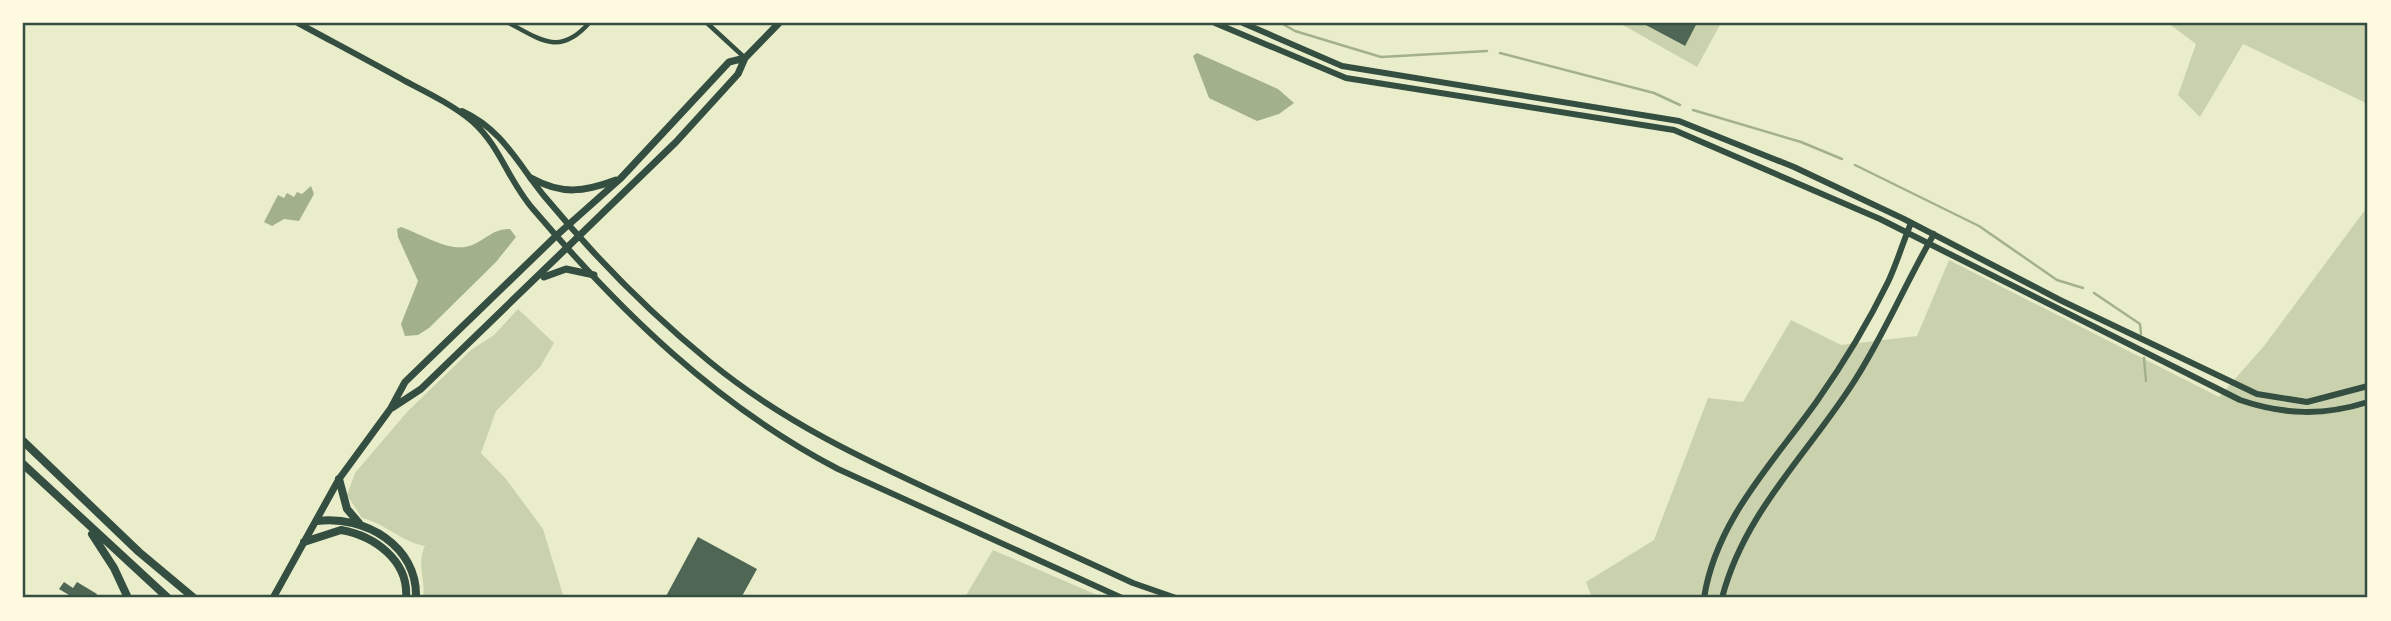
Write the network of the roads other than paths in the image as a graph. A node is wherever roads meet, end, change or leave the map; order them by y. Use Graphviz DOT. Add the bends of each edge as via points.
graph roads {
  1 [pos="298,23"];
  2 [pos="509,23"];
  3 [pos="589,23"];
  4 [pos="707,23"];
  5 [pos="779,23"];
  6 [pos="1215,23"];
  7 [pos="1243,23"];
  8 [pos="745,58"];
  9 [pos="446,103"];
  10 [pos="531,178"];
  11 [pos="620,179"];
  12 [pos="1836,187"];
  13 [pos="1831,197"];
  14 [pos="1911,223"];
  15 [pos="569,224"];
  16 [pos="1906,234"];
  17 [pos="1934,234"];
  18 [pos="556,235"];
  19 [pos="581,237"];
  20 [pos="1928,245"];
  21 [pos="569,248"];
  22 [pos="594,275"];
  23 [pos="531,285"];
  24 [pos="2078,308"];
  25 [pos="2073,318"];
  26 [pos="2222,379"];
  27 [pos="2368,386"];
  28 [pos="2216,389"];
  29 [pos="2368,401"];
  30 [pos="391,408"];
  31 [pos="23,441"];
  32 [pos="23,464"];
  33 [pos="339,479"];
  34 [pos="317,521"];
  35 [pos="361,525"];
  36 [pos="89,528"];
  37 [pos="304,542"];
  38 [pos="128,598"];
  39 [pos="168,598"];
  40 [pos="194,598"];
  41 [pos="273,598"];
  42 [pos="406,598"];
  43 [pos="416,598"];
  44 [pos="1122,598"];
  45 [pos="1176,598"];
  46 [pos="1704,598"];
  47 [pos="1722,598"];
  1 -- 9 [label="street"];
  2 -- 3 [label="street" via="558,43"];
  4 -- 8 [label="street"];
  5 -- 8 [label="main road"];
  6 -- 13 [label="street" via="1346,78 1674,130"];
  7 -- 12 [label="street" via="1342,66 1679,121"];
  8 -- 11 [label="main road" via="729,62"];
  8 -- 19 [label="main road" via="738,74 676,142"];
  9 -- 10 [label="street" via="495,131"];
  9 -- 18 [label="street" via="486,136 523,198"];
  10 -- 11 [label="main road" via="553,190 573,192"];
  10 -- 15 [label="street"];
  11 -- 15 [label="main road"];
  12 -- 13 [label="street"];
  12 -- 14 [label="street"];
  13 -- 16 [label="street"];
  14 -- 16 [label="street"];
  14 -- 17 [label="street"];
  15 -- 18 [label="main road"];
  15 -- 19 [label="street"];
  16 -- 20 [label="street"];
  16 -- 46 [label="street" via="1888,282 1850,350 1744,499 1716,557"];
  17 -- 20 [label="street"];
  17 -- 24 [label="street"];
  18 -- 21 [label="street"];
  18 -- 30 [label="main road" via="405,382"];
  19 -- 21 [label="main road"];
  19 -- 45 [label="street" via="708,361 787,418 866,461 1133,583"];
  20 -- 25 [label="street"];
  20 -- 47 [label="street" via="1854,382 1760,511 1735,558"];
  21 -- 22 [label="street"];
  21 -- 23 [label="main road"];
  22 -- 23 [label="main road" via="553,271"];
  22 -- 44 [label="street" via="687,369 794,446"];
  23 -- 30 [label="main road" via="421,389"];
  24 -- 25 [label="street"];
  24 -- 26 [label="street"];
  25 -- 28 [label="street"];
  26 -- 27 [label="street" via="2257,394 2307,402"];
  26 -- 28 [label="street"];
  28 -- 29 [label="street" via="2262,408 2307,414"];
  30 -- 33 [label="main road"];
  31 -- 40 [label="highway" via="130,544"];
  32 -- 36 [label="highway"];
  33 -- 34 [label="main road"];
  33 -- 35 [label="highway" via="347,509"];
  34 -- 35 [label="highway"];
  34 -- 37 [label="main road"];
  35 -- 43 [label="highway" via="403,553 414,575"];
  36 -- 38 [label="highway"];
  36 -- 39 [label="highway"];
  37 -- 41 [label="main road"];
  37 -- 42 [label="highway" via="341,530 380,547 401,567"];
}
